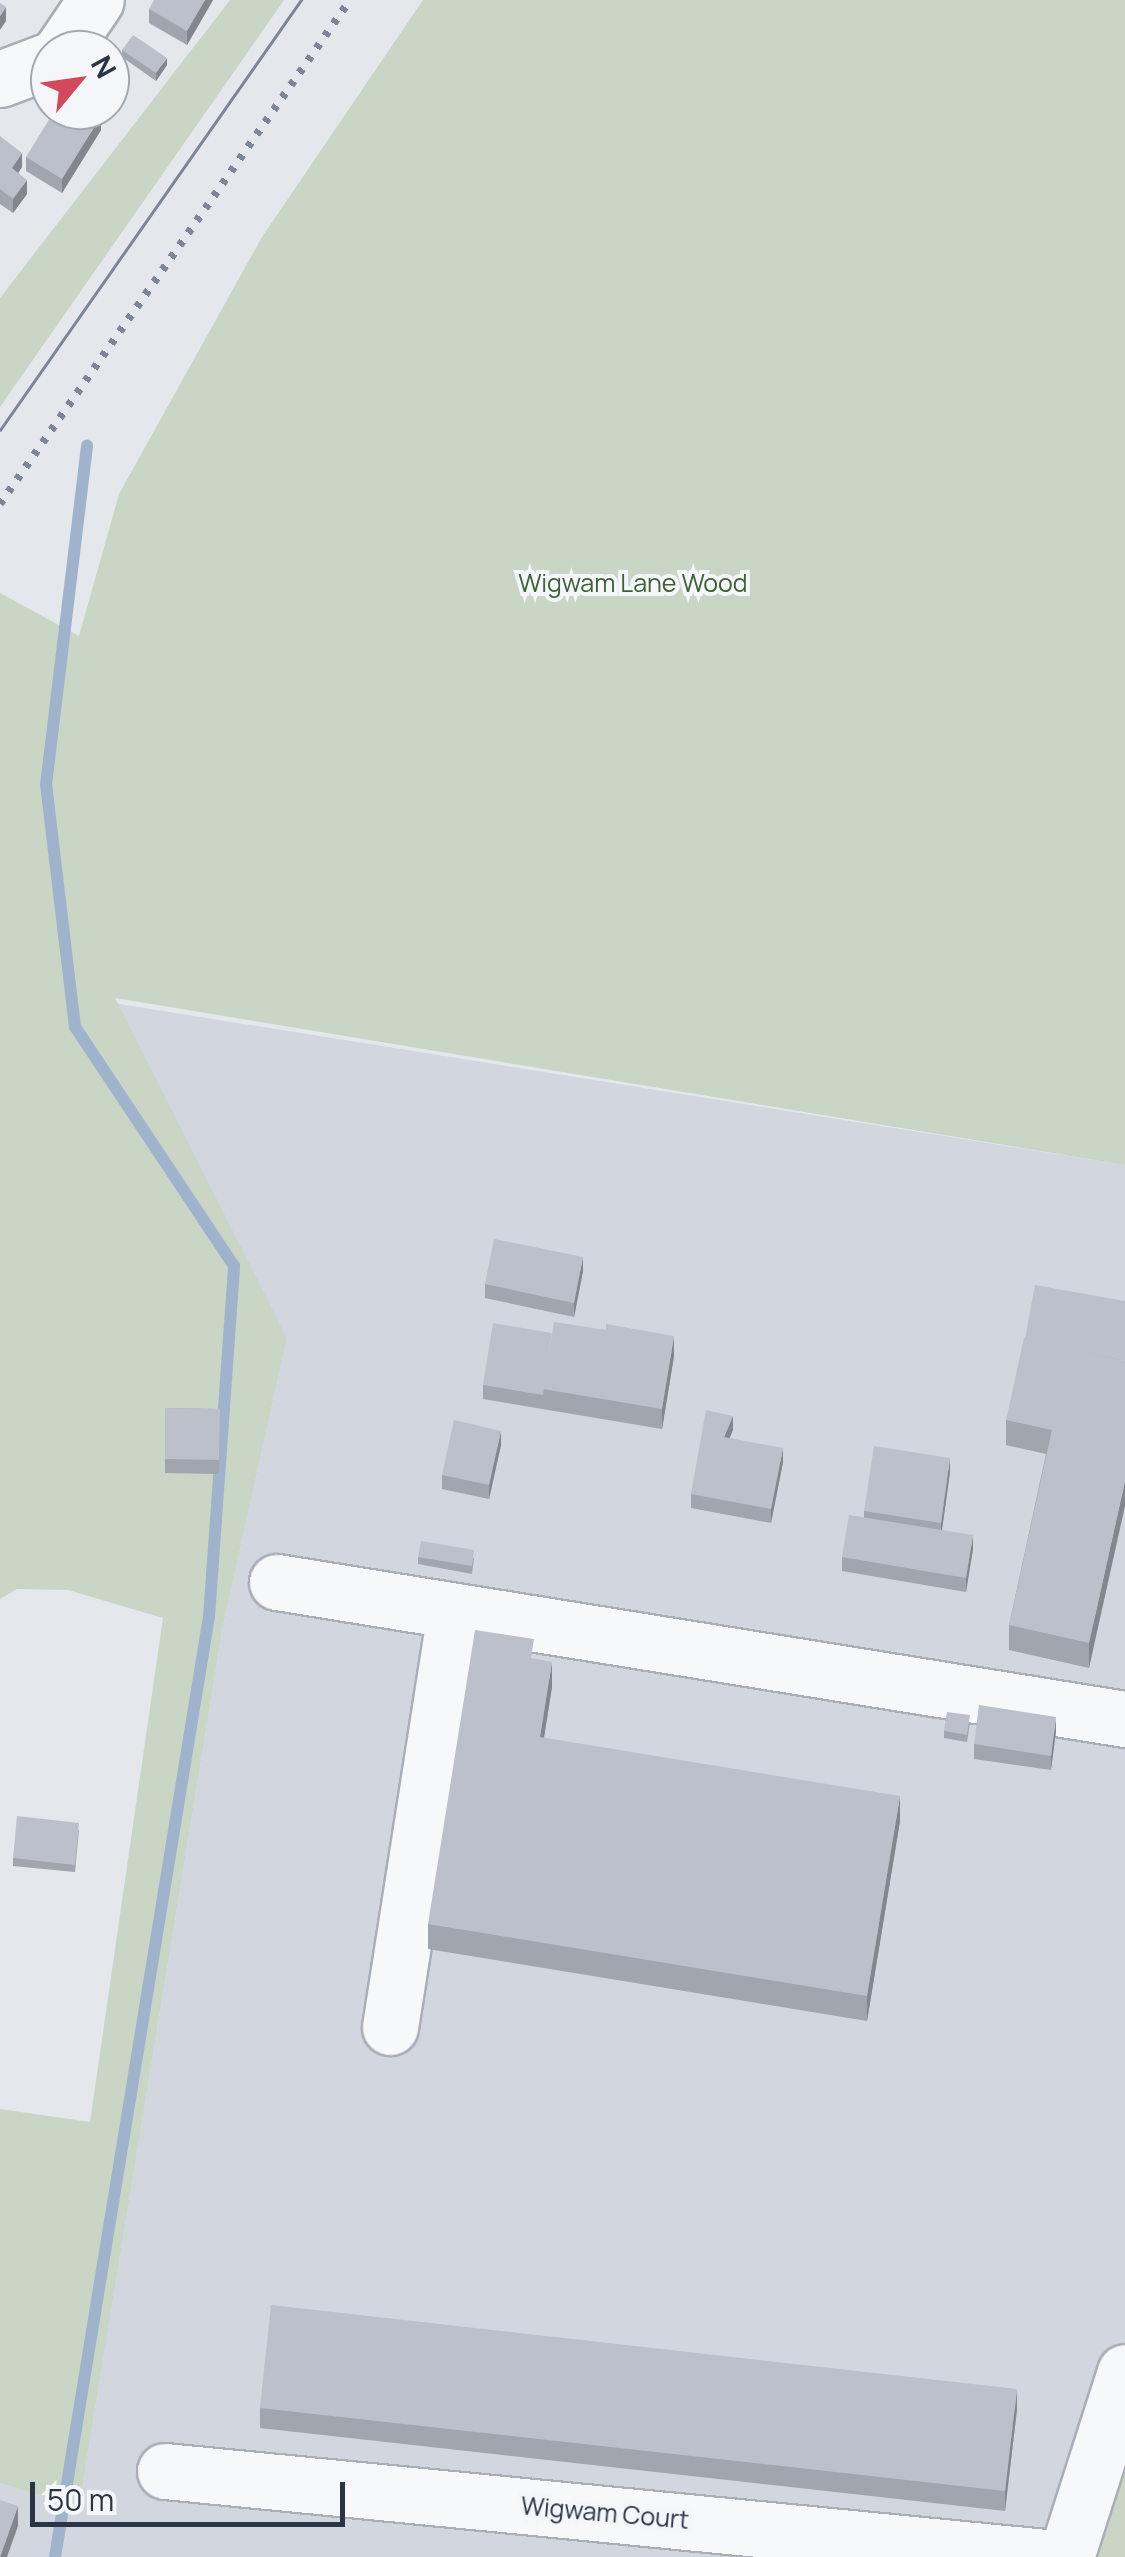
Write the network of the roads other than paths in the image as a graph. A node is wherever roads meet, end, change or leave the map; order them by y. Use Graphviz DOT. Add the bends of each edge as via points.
graph roads {
  1 [pos="96,0"];
  2 [pos="76,30"];
  3 [pos="30,68"];
  4 [pos="0,79"];
  5 [pos="278,1582"];
  6 [pos="455,1612"];
  7 [pos="1125,1719"];
  8 [pos="390,2027"];
  9 [pos="1125,2372"];
  10 [pos="165,2472"];
  11 [pos="1045,2557"];
  12 [pos="1066,2557"];
  1 -- 2 [label="street"];
  3 -- 4 [label="street"];
  5 -- 6 [label="street"];
  6 -- 7 [label="street"];
  6 -- 8 [label="street"];
  9 -- 12 [label="street"];
  10 -- 11 [label="street, Wigwam Court"];
}
